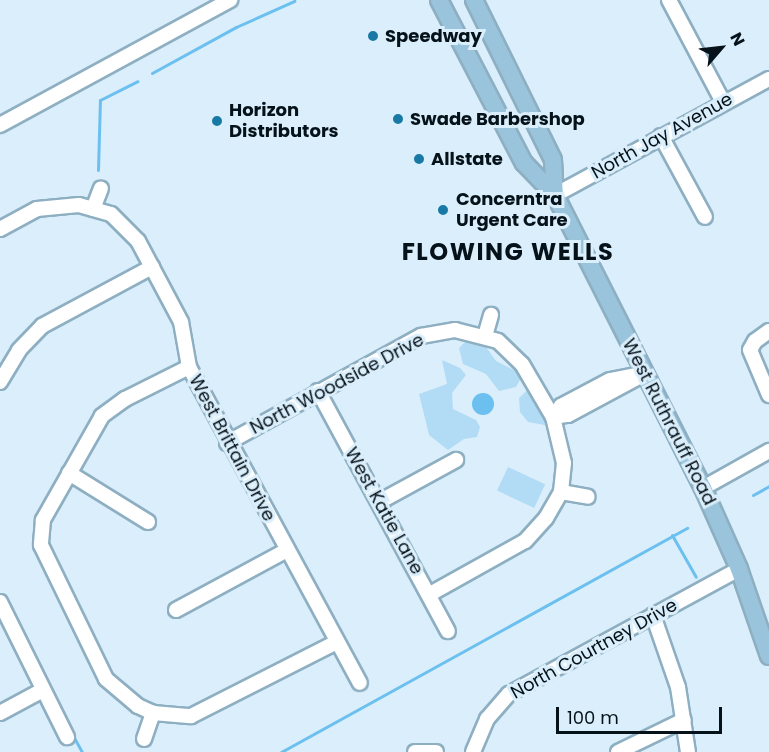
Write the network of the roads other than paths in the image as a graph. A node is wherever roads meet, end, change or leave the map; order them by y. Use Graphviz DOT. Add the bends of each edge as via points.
graph roads {
  1 [pos="230,0"];
  2 [pos="439,0"];
  3 [pos="474,0"];
  4 [pos="669,0"];
  5 [pos="769,79"];
  6 [pos="723,102"];
  7 [pos="0,125"];
  8 [pos="661,136"];
  9 [pos="101,188"];
  10 [pos="555,195"];
  11 [pos="93,209"];
  12 [pos="705,217"];
  13 [pos="0,229"];
  14 [pos="152,267"];
  15 [pos="491,315"];
  16 [pos="769,331"];
  17 [pos="485,336"];
  18 [pos="189,367"];
  19 [pos="645,373"];
  20 [pos="0,382"];
  21 [pos="318,391"];
  22 [pos="769,394"];
  23 [pos="553,417"];
  24 [pos="228,443"];
  25 [pos="769,451"];
  26 [pos="456,460"];
  27 [pos="69,473"];
  28 [pos="703,488"];
  29 [pos="561,492"];
  30 [pos="588,497"];
  31 [pos="379,502"];
  32 [pos="148,522"];
  33 [pos="287,550"];
  34 [pos="739,569"];
  35 [pos="430,594"];
  36 [pos="0,602"];
  37 [pos="176,610"];
  38 [pos="653,615"];
  39 [pos="448,631"];
  40 [pos="337,642"];
  41 [pos="769,656"];
  42 [pos="360,683"];
  43 [pos="41,691"];
  44 [pos="0,713"];
  45 [pos="153,713"];
  46 [pos="684,720"];
  47 [pos="67,737"];
  48 [pos="144,739"];
  49 [pos="415,752"];
  50 [pos="436,752"];
  51 [pos="473,752"];
  52 [pos="618,752"];
  53 [pos="688,752"];
  1 -- 7 [label="street"];
  2 -- 10 [label="main road, West Ruthrauff Road" via="524,163"];
  3 -- 10 [label="main road, West Ruthrauff Road" via="553,160"];
  4 -- 6 [label="street"];
  5 -- 6 [label="street, North Jay Avenue"];
  6 -- 8 [label="street, North Jay Avenue"];
  8 -- 10 [label="street, North Jay Avenue"];
  8 -- 12 [label="street"];
  9 -- 11 [label="street"];
  10 -- 19 [label="main road, West Ruthrauff Road"];
  11 -- 13 [label="street" via="79,205 38,209"];
  11 -- 14 [label="street, West Brittain Drive" via="111,214 138,241"];
  14 -- 18 [label="street, West Brittain Drive" via="181,322"];
  14 -- 20 [label="street" via="42,326 19,350"];
  15 -- 17 [label="street"];
  16 -- 22 [label="street" via="750,344 751,357"];
  17 -- 21 [label="street, North Woodside Drive" via="455,330 422,336"];
  17 -- 23 [label="street, North Woodside Drive" via="498,341 522,364"];
  18 -- 24 [label="street, West Brittain Drive"];
  18 -- 27 [label="street" via="125,399 102,416"];
  19 -- 23 [label="street" via="610,380 561,406"];
  19 -- 28 [label="main road, West Ruthrauff Road"];
  21 -- 24 [label="street, North Woodside Drive"];
  21 -- 31 [label="street, West Katie Lane"];
  23 -- 29 [label="street, North Woodside Drive" via="564,463"];
  24 -- 33 [label="street, West Brittain Drive"];
  25 -- 28 [label="street"];
  26 -- 31 [label="street"];
  27 -- 32 [label="street"];
  27 -- 45 [label="street" via="43,520 40,545 106,679 138,706"];
  28 -- 34 [label="main road, West Ruthrauff Road"];
  29 -- 30 [label="street"];
  29 -- 35 [label="street" via="546,518 525,541"];
  31 -- 35 [label="street, West Katie Lane"];
  33 -- 37 [label="street"];
  33 -- 40 [label="street, West Brittain Drive"];
  34 -- 38 [label="street, North Courtney Drive"];
  34 -- 41 [label="main road, West Ruthrauff Road"];
  35 -- 39 [label="street, West Katie Lane"];
  36 -- 43 [label="street"];
  38 -- 46 [label="street" via="678,687"];
  38 -- 51 [label="street, North Courtney Drive" via="509,694 487,719"];
  40 -- 42 [label="street, West Brittain Drive"];
  40 -- 45 [label="street" via="191,716"];
  43 -- 44 [label="street"];
  43 -- 47 [label="street"];
  45 -- 48 [label="street"];
  46 -- 52 [label="street"];
  46 -- 53 [label="street"];
  49 -- 50 [label="street"];
}
